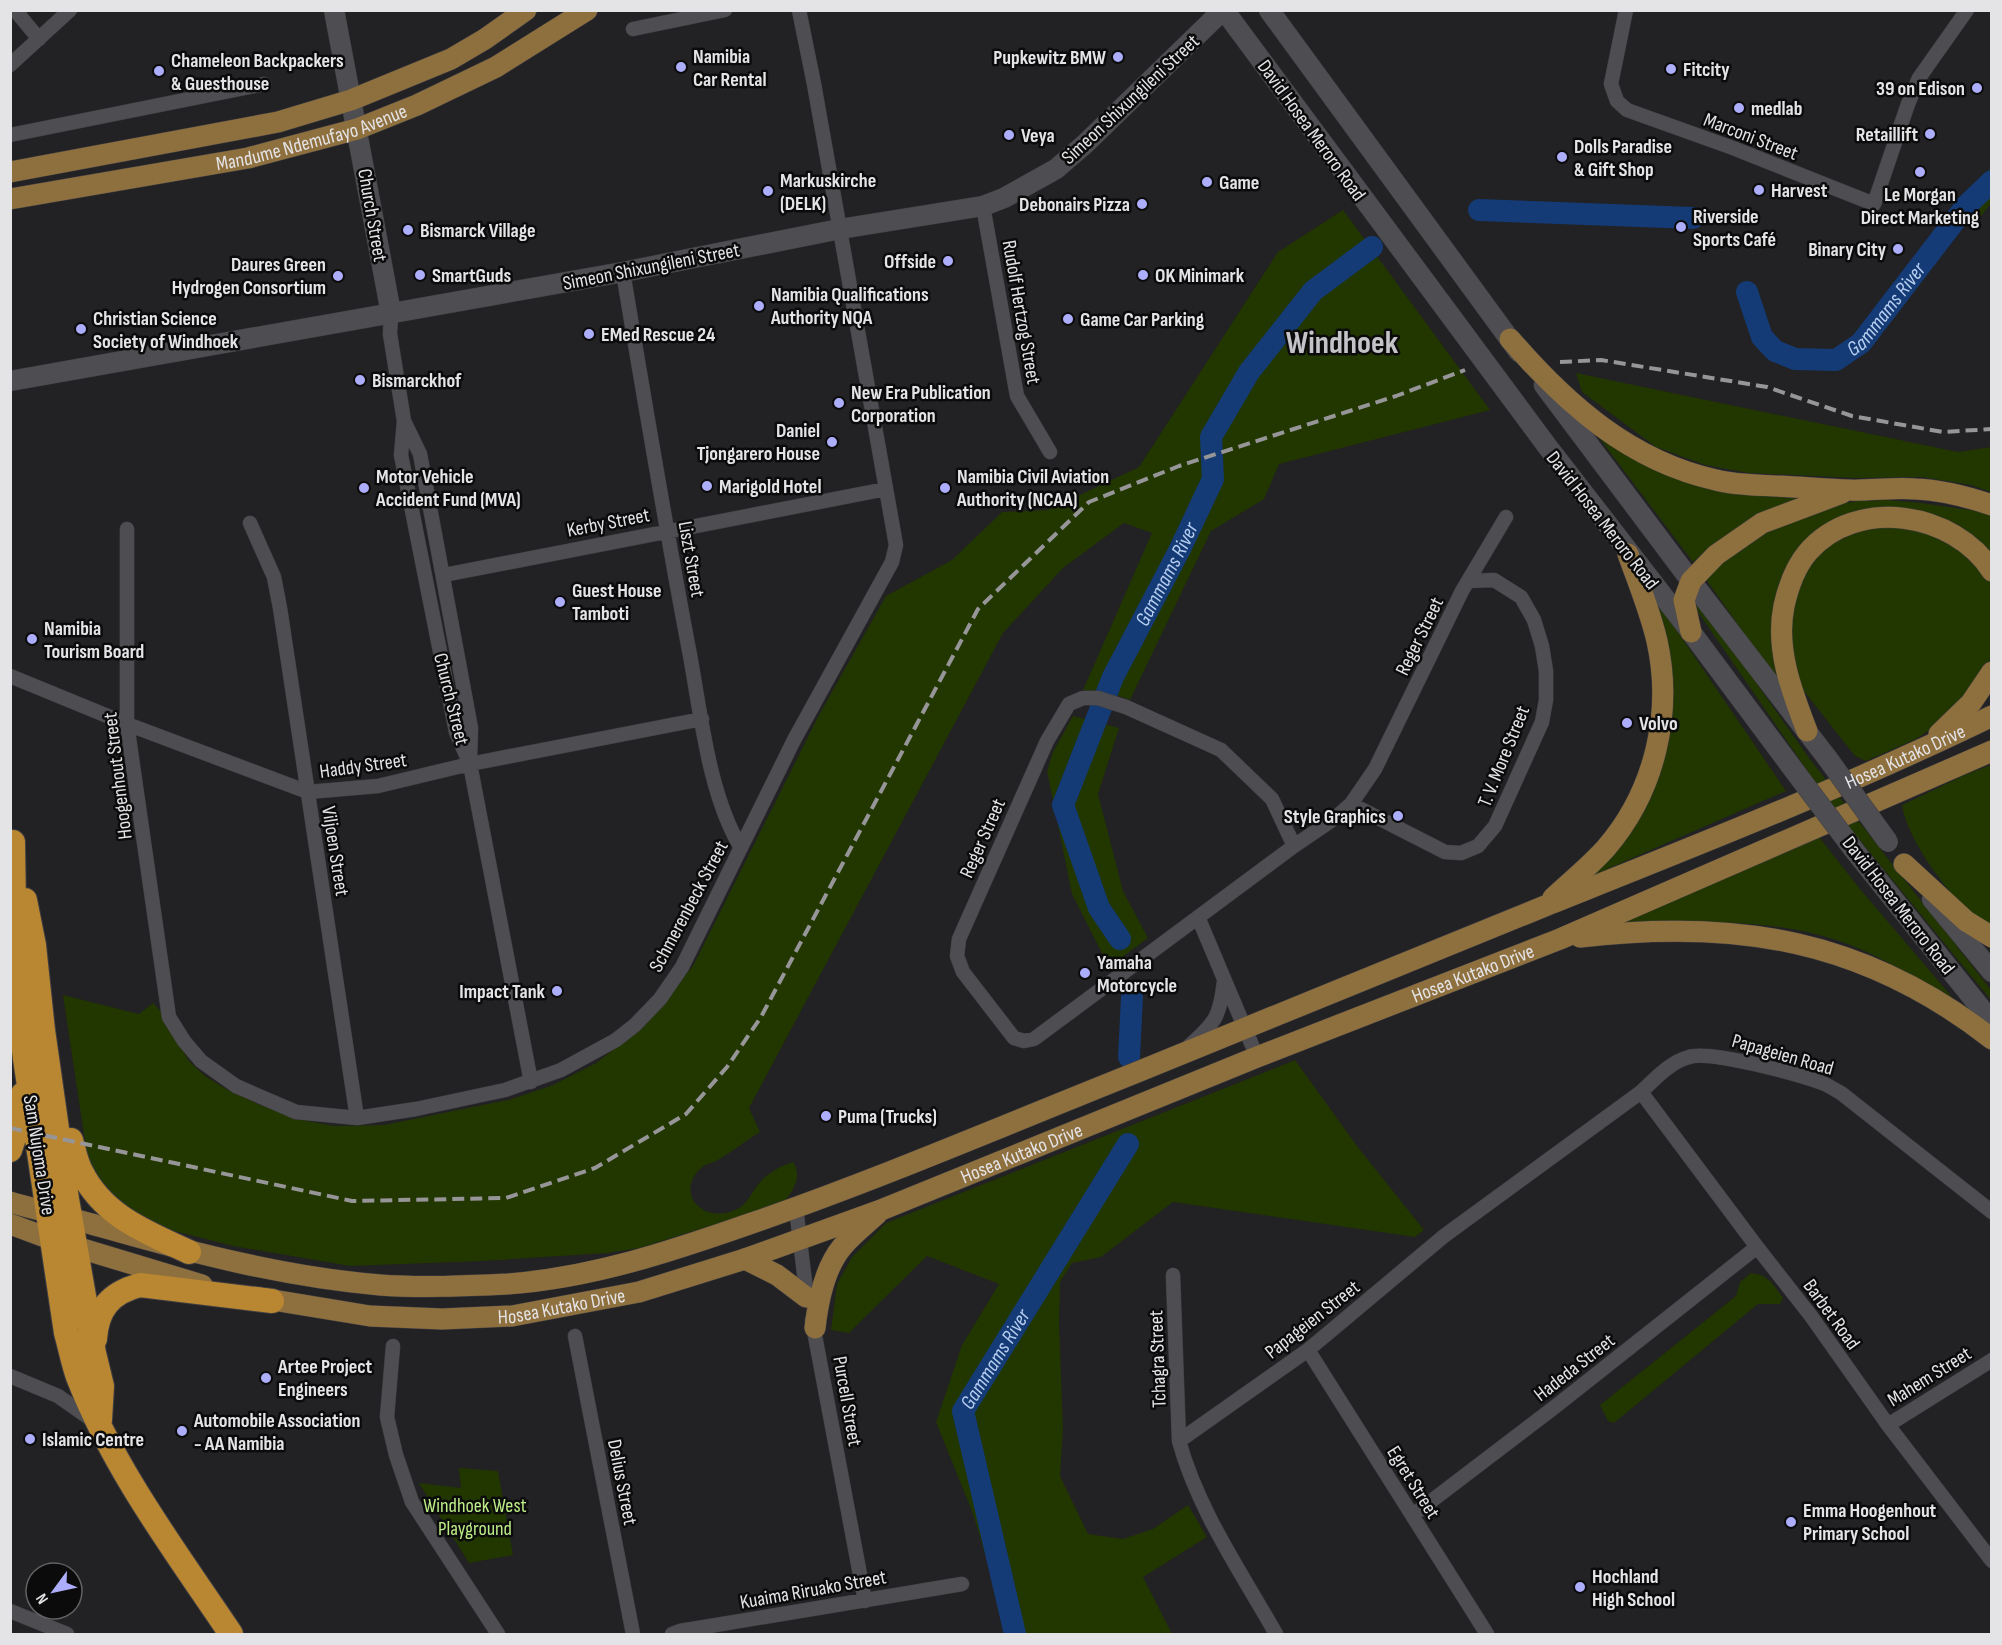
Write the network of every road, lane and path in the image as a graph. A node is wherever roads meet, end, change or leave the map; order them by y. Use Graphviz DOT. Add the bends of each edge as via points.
graph roads {
  1 [pos="15,10"];
  2 [pos="70,10"];
  3 [pos="334,10"];
  4 [pos="526,10"];
  5 [pos="587,10"];
  6 [pos="725,10"];
  7 [pos="799,10"];
  8 [pos="1224,10"];
  9 [pos="1269,10"];
  10 [pos="1626,10"];
  11 [pos="1967,10"];
  12 [pos="633,29"];
  13 [pos="39,39"];
  14 [pos="10,65"];
  15 [pos="264,84"];
  16 [pos="351,100"];
  17 [pos="357,129"];
  18 [pos="10,135"];
  19 [pos="10,172"];
  20 [pos="10,199"];
  21 [pos="983,206"];
  22 [pos="840,229"];
  23 [pos="623,272"];
  24 [pos="391,313"];
  25 [pos="1510,339"];
  26 [pos="10,381"];
  27 [pos="404,421"];
  28 [pos="1050,452"];
  29 [pos="886,489"];
  30 [pos="1851,490"];
  31 [pos="1992,505"];
  32 [pos="1506,517"];
  33 [pos="250,523"];
  34 [pos="127,530"];
  35 [pos="666,531"];
  36 [pos="1628,554"];
  37 [pos="1992,571"];
  38 [pos="444,575"];
  39 [pos="1468,581"];
  40 [pos="1691,581"];
  41 [pos="1691,632"];
  42 [pos="1992,672"];
  43 [pos="10,676"];
  44 [pos="1992,716"];
  45 [pos="702,719"];
  46 [pos="127,724"];
  47 [pos="1807,731"];
  48 [pos="1924,749"];
  49 [pos="1992,751"];
  50 [pos="470,764"];
  51 [pos="308,792"];
  52 [pos="1351,804"];
  53 [pos="12,835"];
  54 [pos="1294,846"];
  55 [pos="741,848"];
  56 [pos="1904,864"];
  57 [pos="1544,907"];
  58 [pos="1198,917"];
  59 [pos="1992,937"];
  60 [pos="1560,939"];
  61 [pos="1992,972"];
  62 [pos="1224,978"];
  63 [pos="170,1017"];
  64 [pos="1992,1022"];
  65 [pos="1245,1029"];
  66 [pos="1992,1039"];
  67 [pos="1179,1056"];
  68 [pos="1257,1057"];
  69 [pos="36,1059"];
  70 [pos="531,1082"];
  71 [pos="1641,1092"];
  72 [pos="357,1118"];
  73 [pos="10,1150"];
  74 [pos="10,1202"];
  75 [pos="796,1208"];
  76 [pos="881,1209"];
  77 [pos="1992,1212"];
  78 [pos="60,1216"];
  79 [pos="10,1224"];
  80 [pos="798,1239"];
  81 [pos="53,1240"];
  82 [pos="77,1247"];
  83 [pos="1757,1247"];
  84 [pos="189,1252"];
  85 [pos="745,1259"];
  86 [pos="1173,1275"];
  87 [pos="806,1297"];
  88 [pos="272,1301"];
  89 [pos="815,1328"];
  90 [pos="575,1336"];
  91 [pos="393,1346"];
  92 [pos="1308,1350"];
  93 [pos="94,1353"];
  94 [pos="1992,1360"];
  95 [pos="10,1376"];
  96 [pos="99,1425"];
  97 [pos="1888,1425"];
  98 [pos="1179,1440"];
  99 [pos="1413,1515"];
  100 [pos="1992,1561"];
  101 [pos="962,1584"];
  102 [pos="865,1601"];
  103 [pos="10,1611"];
  104 [pos="67,1635"];
  105 [pos="231,1635"];
  106 [pos="498,1635"];
  107 [pos="633,1635"];
  108 [pos="672,1635"];
  109 [pos="1276,1635"];
  110 [pos="1487,1635"];
  1 -- 13 [label="street"];
  2 -- 13 [label="street"];
  3 -- 16 [label="main road, Church Street"];
  4 -- 16 [label="main road, Mandume Ndemufayo Avenue" via="451,59"];
  5 -- 17 [label="main road, Mandume Ndemufayo Avenue" via="487,72"];
  6 -- 12 [label="street"];
  7 -- 22 [label="street, Schmerenbeck Street"];
  8 -- 21 [label="main road, Simeon Shixungileni Street" via="1056,169"];
  8 -- 36 [label="main road, David Hosea Meroro Road"];
  9 -- 25 [label="main road, David Hosea Meroro Road"];
  10 -- 11 [label="street, Marconi Street" via="1611,84 1617,101 1627,110 1874,204 1919,78"];
  13 -- 14 [label="street"];
  15 -- 18 [label="street"];
  16 -- 17 [label="main road, Church Street"];
  16 -- 19 [label="main road, Mandume Ndemufayo Avenue" via="278,122"];
  17 -- 20 [label="main road, Mandume Ndemufayo Avenue" via="248,158"];
  17 -- 24 [label="main road, Church Street"];
  21 -- 22 [label="main road, Simeon Shixungileni Street"];
  21 -- 28 [label="street, Rudolf Hertzog Street" via="1017,396"];
  22 -- 23 [label="main road, Simeon Shixungileni Street"];
  22 -- 29 [label="street, Schmerenbeck Street"];
  23 -- 24 [label="main road, Simeon Shixungileni Street"];
  23 -- 35 [label="street, Liszt Street"];
  24 -- 26 [label="main road, Simeon Shixungileni Street"];
  24 -- 27 [label="street, Church Street" via="390,334"];
  25 -- 30 [label="main road" via="1538,372 1590,419 1658,460 1718,481"];
  25 -- 40 [label="main road, David Hosea Meroro Road"];
  27 -- 38 [label="street, Church Street" via="420,454"];
  27 -- 50 [label="street, Church Street" via="400,455 456,732"];
  29 -- 35 [label="street, Kerby Street"];
  29 -- 55 [label="street, Schmerenbeck Street" via="896,545 892,562 794,740"];
  30 -- 31 [label="main road" via="1916,489"];
  30 -- 40 [label="main road" via="1762,523 1716,555"];
  32 -- 39 [label="street, Reger Street"];
  33 -- 51 [label="street, Viljoen Street" via="274,577"];
  34 -- 46 [label="street, Hoogenhout Street"];
  35 -- 38 [label="street, Kerby Street"];
  35 -- 45 [label="street, Liszt Street"];
  36 -- 41 [label="main road, David Hosea Meroro Road"];
  36 -- 57 [label="main road" via="1657,640 1662,674 1659,741 1646,784 1621,828 1591,864"];
  37 -- 47 [label="main road" via="1961,538 1916,520 1866,519 1838,529 1808,552 1790,585 1781,631 1790,684"];
  38 -- 50 [label="street, Church Street" via="471,728"];
  39 -- 52 [label="street, Reger Street" via="1375,769"];
  39 -- 52 [label="street, T. V. More Street" via="1494,580 1521,597 1534,620 1546,671 1542,722 1495,826 1478,846 1461,853 1445,852"];
  40 -- 41 [label="main road" via="1684,600"];
  40 -- 47 [label="main road, David Hosea Meroro Road"];
  41 -- 64 [label="main road, David Hosea Meroro Road, bridge" via="1854,850"];
  42 -- 48 [label="main road" via="1971,703"];
  43 -- 46 [label="street, Haddy Street"];
  44 -- 48 [label="main road, Hosea Kutako Drive"];
  45 -- 50 [label="street, Haddy Street"];
  45 -- 55 [label="street, Liszt Street" via="718,798"];
  46 -- 51 [label="street, Haddy Street"];
  46 -- 63 [label="street, Hoogenhout Street"];
  47 -- 56 [label="main road, David Hosea Meroro Road, bridge"];
  48 -- 57 [label="main road, Hosea Kutako Drive"];
  49 -- 60 [label="main road, Hosea Kutako Drive"];
  50 -- 51 [label="street, Haddy Street" via="378,786"];
  50 -- 70 [label="street, Church Street"];
  51 -- 72 [label="street, Viljoen Street"];
  52 -- 54 [label="street, Reger Street"];
  53 -- 69 [label="highway, Sam Nujoma Drive" via="15,968"];
  54 -- 58 [label="street, Reger Street"];
  54 -- 58 [label="street, Reger Street" via="1272,799 1221,750 1126,706 1091,698 1069,704 1047,741 959,939 957,956 963,972 1014,1038 1029,1040"];
  55 -- 70 [label="street, Schmerenbeck Street" via="682,967 660,999 616,1040"];
  56 -- 59 [label="main road" via="1966,921"];
  56 -- 61 [label="main road, David Hosea Meroro Road"];
  57 -- 65 [label="main road, Hosea Kutako Drive"];
  58 -- 62 [label="street"];
  60 -- 66 [label="main road" via="1700,930 1794,943 1861,962 1939,1002"];
  60 -- 68 [label="main road, Hosea Kutako Drive"];
  62 -- 65 [label="street"];
  62 -- 67 [label="street" via="1216,1018"];
  63 -- 72 [label="street, Schmerenbeck Street" via="201,1061 236,1086 296,1112"];
  65 -- 67 [label="main road, Hosea Kutako Drive"];
  65 -- 68 [label="street"];
  67 -- 75 [label="main road, Hosea Kutako Drive"];
  68 -- 76 [label="main road, Hosea Kutako Drive"];
  69 -- 73 [label="highway"];
  69 -- 78 [label="highway, Sam Nujoma Drive"];
  69 -- 84 [label="highway" via="80,1170 93,1191 122,1219"];
  70 -- 72 [label="street, Schmerenbeck Street"];
  71 -- 77 [label="street, Papageien Road" via="1666,1069 1690,1056 1718,1056 1814,1079 1841,1093"];
  71 -- 83 [label="street, Barbet Road"];
  71 -- 92 [label="street, Papageien Street" via="1444,1236"];
  74 -- 78 [label="main road, Hosea Kutako Drive"];
  75 -- 80 [label="street, Purcell Street"];
  75 -- 84 [label="main road, Hosea Kutako Drive" via="660,1255 557,1278 510,1283 384,1285 310,1277"];
  76 -- 80 [label="main road, Hosea Kutako Drive"];
  76 -- 89 [label="main road" via="841,1248 829,1269"];
  78 -- 81 [label="highway, Sam Nujoma Drive"];
  78 -- 82 [label="highway, Sam Nujoma Drive"];
  78 -- 84 [label="main road, Hosea Kutako Drive"];
  79 -- 81 [label="main road, Hosea Kutako Drive"];
  80 -- 85 [label="main road, Hosea Kutako Drive"];
  80 -- 87 [label="street, Purcell Street"];
  81 -- 82 [label="main road, Hosea Kutako Drive"];
  81 -- 96 [label="highway, Sam Nujoma Drive" via="66,1333"];
  82 -- 88 [label="main road, Hosea Kutako Drive"];
  82 -- 93 [label="highway, Sam Nujoma Drive"];
  83 -- 97 [label="street, Barbet Road"];
  83 -- 99 [label="street, Hadeda Street"];
  85 -- 87 [label="main road" via="777,1275"];
  85 -- 88 [label="main road, Hosea Kutako Drive" via="639,1292 512,1316 370,1316"];
  86 -- 98 [label="street, Tchagra Street"];
  87 -- 89 [label="street, Purcell Street"];
  88 -- 93 [label="highway" via="140,1285 124,1289 101,1311"];
  89 -- 102 [label="street, Purcell Street"];
  90 -- 107 [label="street, Delius Street"];
  91 -- 106 [label="street" via="387,1417 412,1502"];
  92 -- 98 [label="street, Papageien Street"];
  92 -- 99 [label="street, Egret Street"];
  93 -- 96 [label="highway, Sam Nujoma Drive" via="102,1386"];
  94 -- 97 [label="street, Mahem Street"];
  95 -- 96 [label="street" via="58,1396"];
  96 -- 105 [label="highway, Sam Nujoma Drive" via="138,1493"];
  97 -- 100 [label="street, Barbet Road"];
  98 -- 109 [label="street" via="1210,1518"];
  99 -- 110 [label="street, Egret Street"];
  101 -- 102 [label="street, Kuaima Riruako Street"];
  102 -- 108 [label="street, Kuaima Riruako Street"];
  103 -- 104 [label="street"];
}
